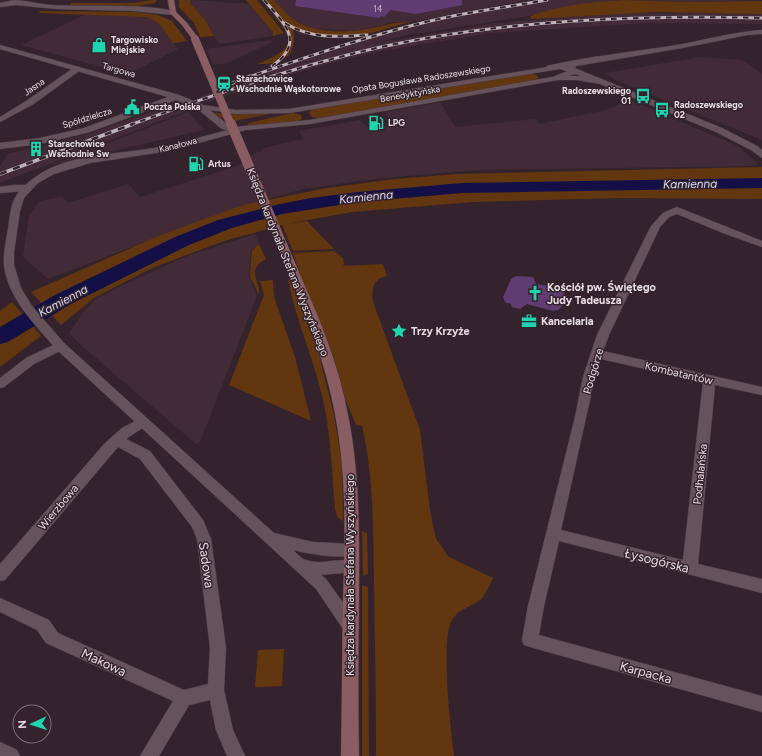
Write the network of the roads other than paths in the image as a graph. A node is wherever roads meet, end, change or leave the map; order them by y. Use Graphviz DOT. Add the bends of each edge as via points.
graph roads {
  1 [pos="171,0"];
  2 [pos="18,1"];
  3 [pos="3,3"];
  4 [pos="173,13"];
  5 [pos="762,32"];
  6 [pos="0,47"];
  7 [pos="575,67"];
  8 [pos="550,68"];
  9 [pos="78,69"];
  10 [pos="537,70"];
  11 [pos="558,78"];
  12 [pos="548,80"];
  13 [pos="599,82"];
  14 [pos="176,97"];
  15 [pos="198,105"];
  16 [pos="303,108"];
  17 [pos="289,111"];
  18 [pos="0,120"];
  19 [pos="310,122"];
  20 [pos="225,127"];
  21 [pos="243,129"];
  22 [pos="0,146"];
  23 [pos="762,155"];
  24 [pos="113,156"];
  25 [pos="27,188"];
  26 [pos="0,190"];
  27 [pos="762,244"];
  28 [pos="60,346"];
  29 [pos="597,354"];
  30 [pos="709,380"];
  31 [pos="0,384"];
  32 [pos="762,391"];
  33 [pos="143,422"];
  34 [pos="116,440"];
  35 [pos="267,534"];
  36 [pos="553,534"];
  37 [pos="352,550"];
  38 [pos="302,566"];
  39 [pos="352,566"];
  40 [pos="690,568"];
  41 [pos="0,575"];
  42 [pos="762,586"];
  43 [pos="0,604"];
  44 [pos="351,627"];
  45 [pos="530,640"];
  46 [pos="216,690"];
  47 [pos="184,698"];
  48 [pos="762,704"];
  49 [pos="0,751"];
  50 [pos="11,756"];
  51 [pos="148,756"];
  52 [pos="236,756"];
  53 [pos="350,756"];
  1 -- 4 [label="main road"];
  2 -- 3 [label="street"];
  2 -- 4 [label="street" via="48,7 146,9"];
  4 -- 37 [label="main road, Księdza kardynała Stefana Wyszyńskiego, bridge" via="185,24 195,39 294,272 325,352 342,414 348,450"];
  5 -- 7 [label="street"];
  6 -- 9 [label="street, Targowa"];
  7 -- 8 [label="street, Benedyktyńska"];
  7 -- 11 [label="street"];
  7 -- 13 [label="street, Benedyktyńska"];
  8 -- 10 [label="street, Opata Bogusława Radoszewskiego"];
  9 -- 14 [label="street, Targowa"];
  9 -- 18 [label="street, Jasna"];
  10 -- 12 [label="street"];
  10 -- 16 [label="street, Opata Bogusława Radoszewskiego"];
  11 -- 12 [label="street, Benedyktyńska"];
  11 -- 13 [label="street, Benedyktyńska"];
  12 -- 19 [label="street, Benedyktyńska"];
  13 -- 23 [label="street, Benedyktyńska" via="719,130"];
  14 -- 15 [label="street, Targowa"];
  14 -- 22 [label="street, Spółdzielcza" via="87,130 40,141"];
  15 -- 17 [label="street, Opata Bogusława Radoszewskiego" via="235,112"];
  15 -- 20 [label="street, Targowa"];
  16 -- 17 [label="street, Opata Bogusława Radoszewskiego"];
  16 -- 19 [label="street"];
  17 -- 20 [label="street, Kanałowa"];
  19 -- 21 [label="street, Benedyktyńska"];
  20 -- 21 [label="street, Benedyktyńska"];
  20 -- 24 [label="street, Kanałowa"];
  21 -- 24 [label="street, Kanałowa" via="169,148"];
  24 -- 25 [label="street, Kanałowa" via="67,166 41,177"];
  25 -- 26 [label="street"];
  25 -- 28 [label="street" via="18,202 9,251 11,275 20,296"];
  27 -- 29 [label="street, Podgórze" via="677,210 666,215 656,226 603,335"];
  28 -- 31 [label="street" via="26,364"];
  28 -- 33 [label="street"];
  29 -- 30 [label="street, Kombatantów"];
  29 -- 36 [label="street, Podgórze" via="589,377"];
  30 -- 32 [label="street, Kombatantów"];
  30 -- 40 [label="street, Podhalańska"];
  33 -- 34 [label="street"];
  33 -- 35 [label="street"];
  34 -- 41 [label="street, Wierzbowa"];
  34 -- 46 [label="street, Sadowa" via="145,455 201,530 218,648"];
  35 -- 37 [label="street" via="292,544 329,550"];
  35 -- 38 [label="street"];
  36 -- 40 [label="street, Łysogórska"];
  36 -- 45 [label="street, Podgórze"];
  37 -- 39 [label="main road, Księdza kardynała Stefana Wyszyńskiego"];
  38 -- 39 [label="street" via="326,569"];
  38 -- 44 [label="street" via="321,584"];
  39 -- 44 [label="main road, Księdza kardynała Stefana Wyszyńskiego"];
  40 -- 42 [label="street, Łysogórska"];
  43 -- 47 [label="street, Makowa" via="43,625 52,638"];
  44 -- 53 [label="main road, Księdza kardynała Stefana Wyszyńskiego"];
  45 -- 48 [label="street, Karpacka"];
  46 -- 47 [label="street"];
  46 -- 52 [label="street, Sadowa" via="225,730"];
  47 -- 51 [label="street"];
  49 -- 50 [label="street"];
}
